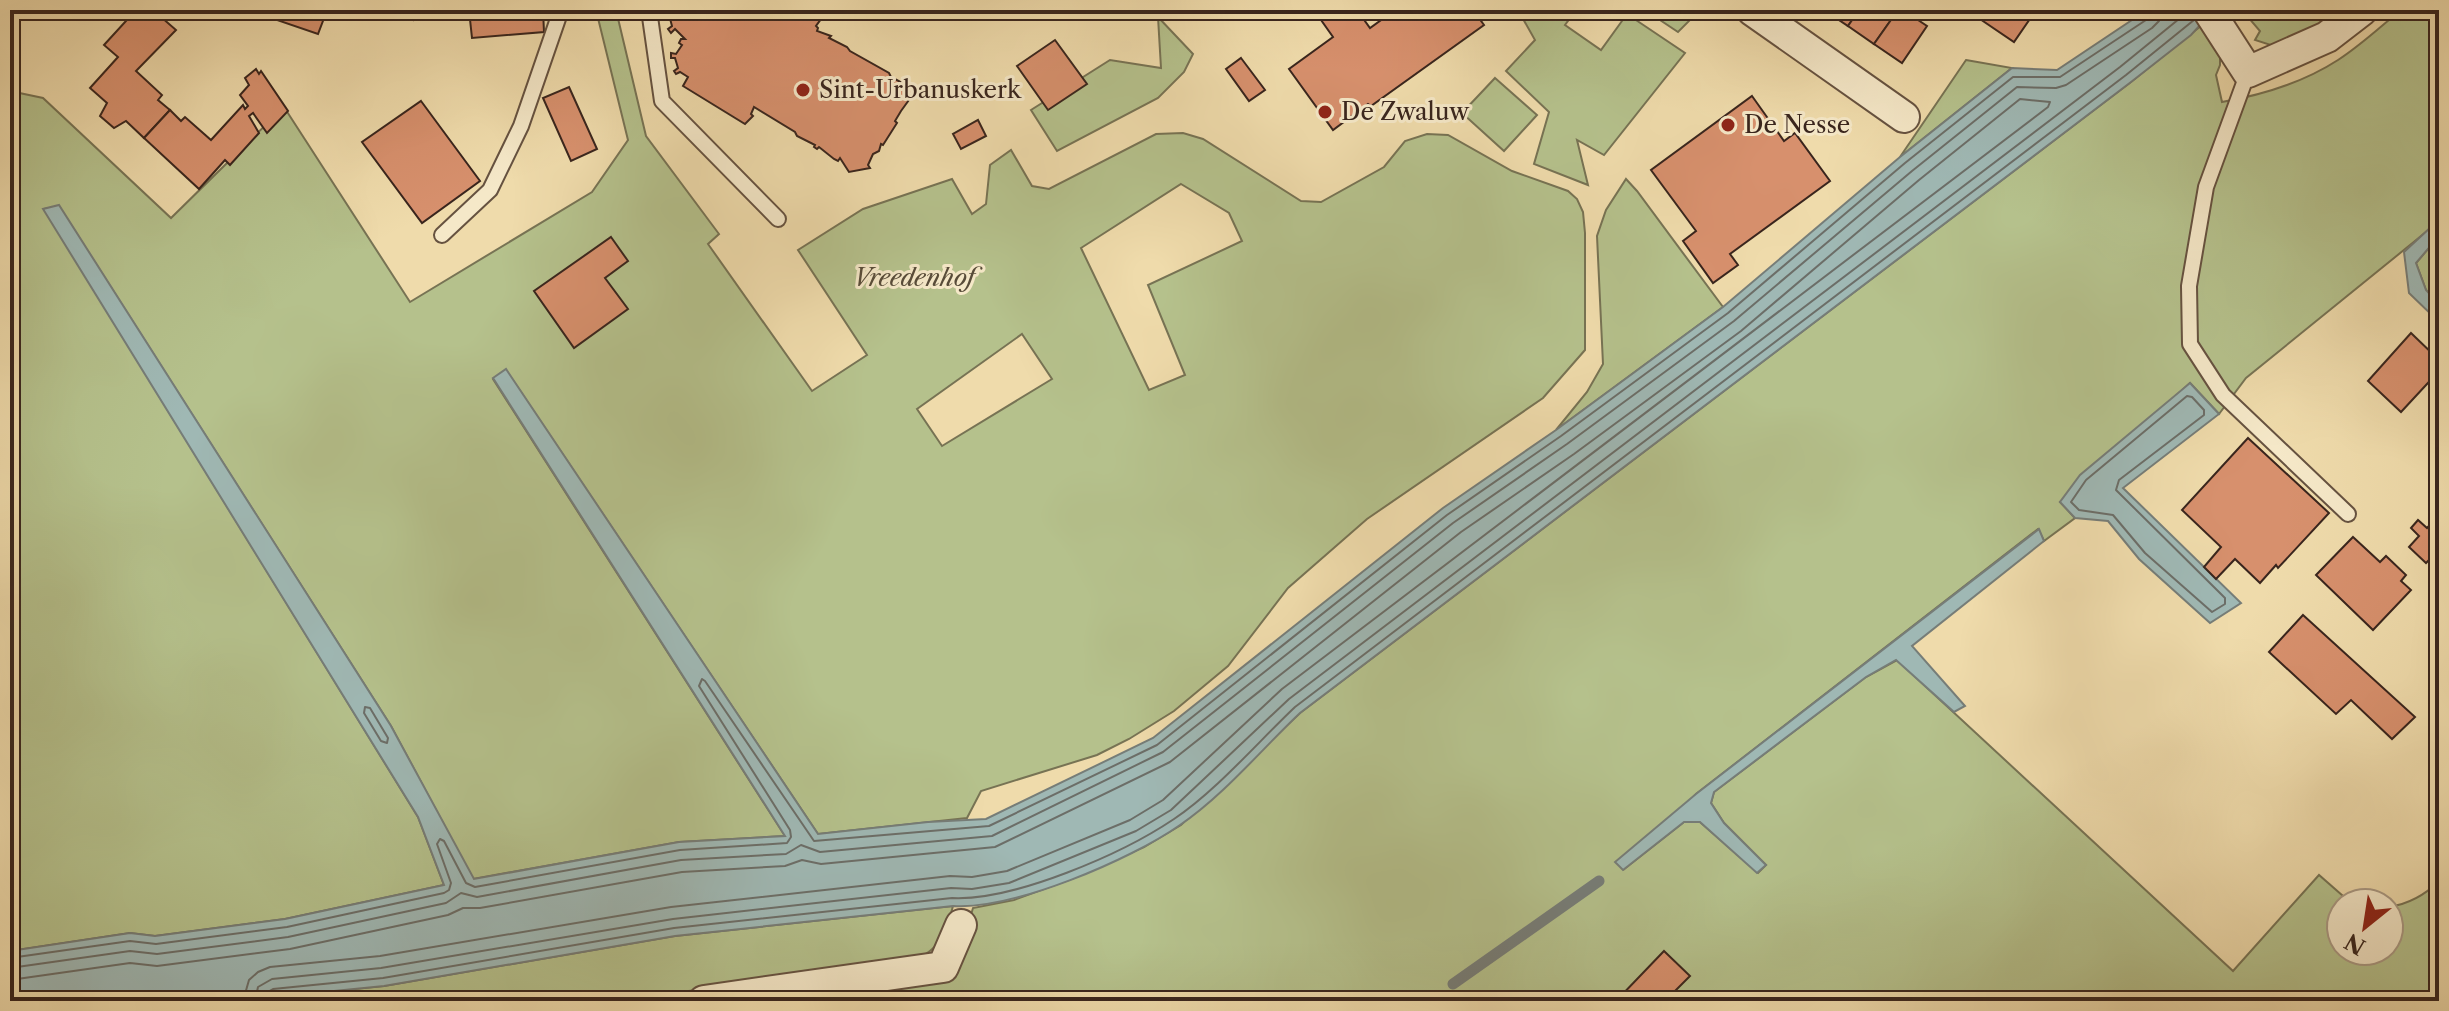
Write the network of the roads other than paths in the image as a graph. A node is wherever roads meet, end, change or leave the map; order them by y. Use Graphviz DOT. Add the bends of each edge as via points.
graph roads {
  1 [pos="561,10"];
  2 [pos="649,10"];
  3 [pos="1752,10"];
  4 [pos="2362,10"];
  5 [pos="2212,15"];
  6 [pos="2248,72"];
  7 [pos="1904,117"];
  8 [pos="778,219"];
  9 [pos="442,235"];
  10 [pos="2348,514"];
  11 [pos="961,925"];
  12 [pos="704,1001"];
  1 -- 9 [label="lane" via="521,126 490,190"];
  2 -- 8 [label="lane" via="662,101"];
  3 -- 7 [label="street"];
  4 -- 6 [label="street" via="2327,37"];
  5 -- 6 [label="street"];
  6 -- 10 [label="lane" via="2206,187 2189,286 2190,344 2223,395"];
  11 -- 12 [label="street" via="943,967"];
}
